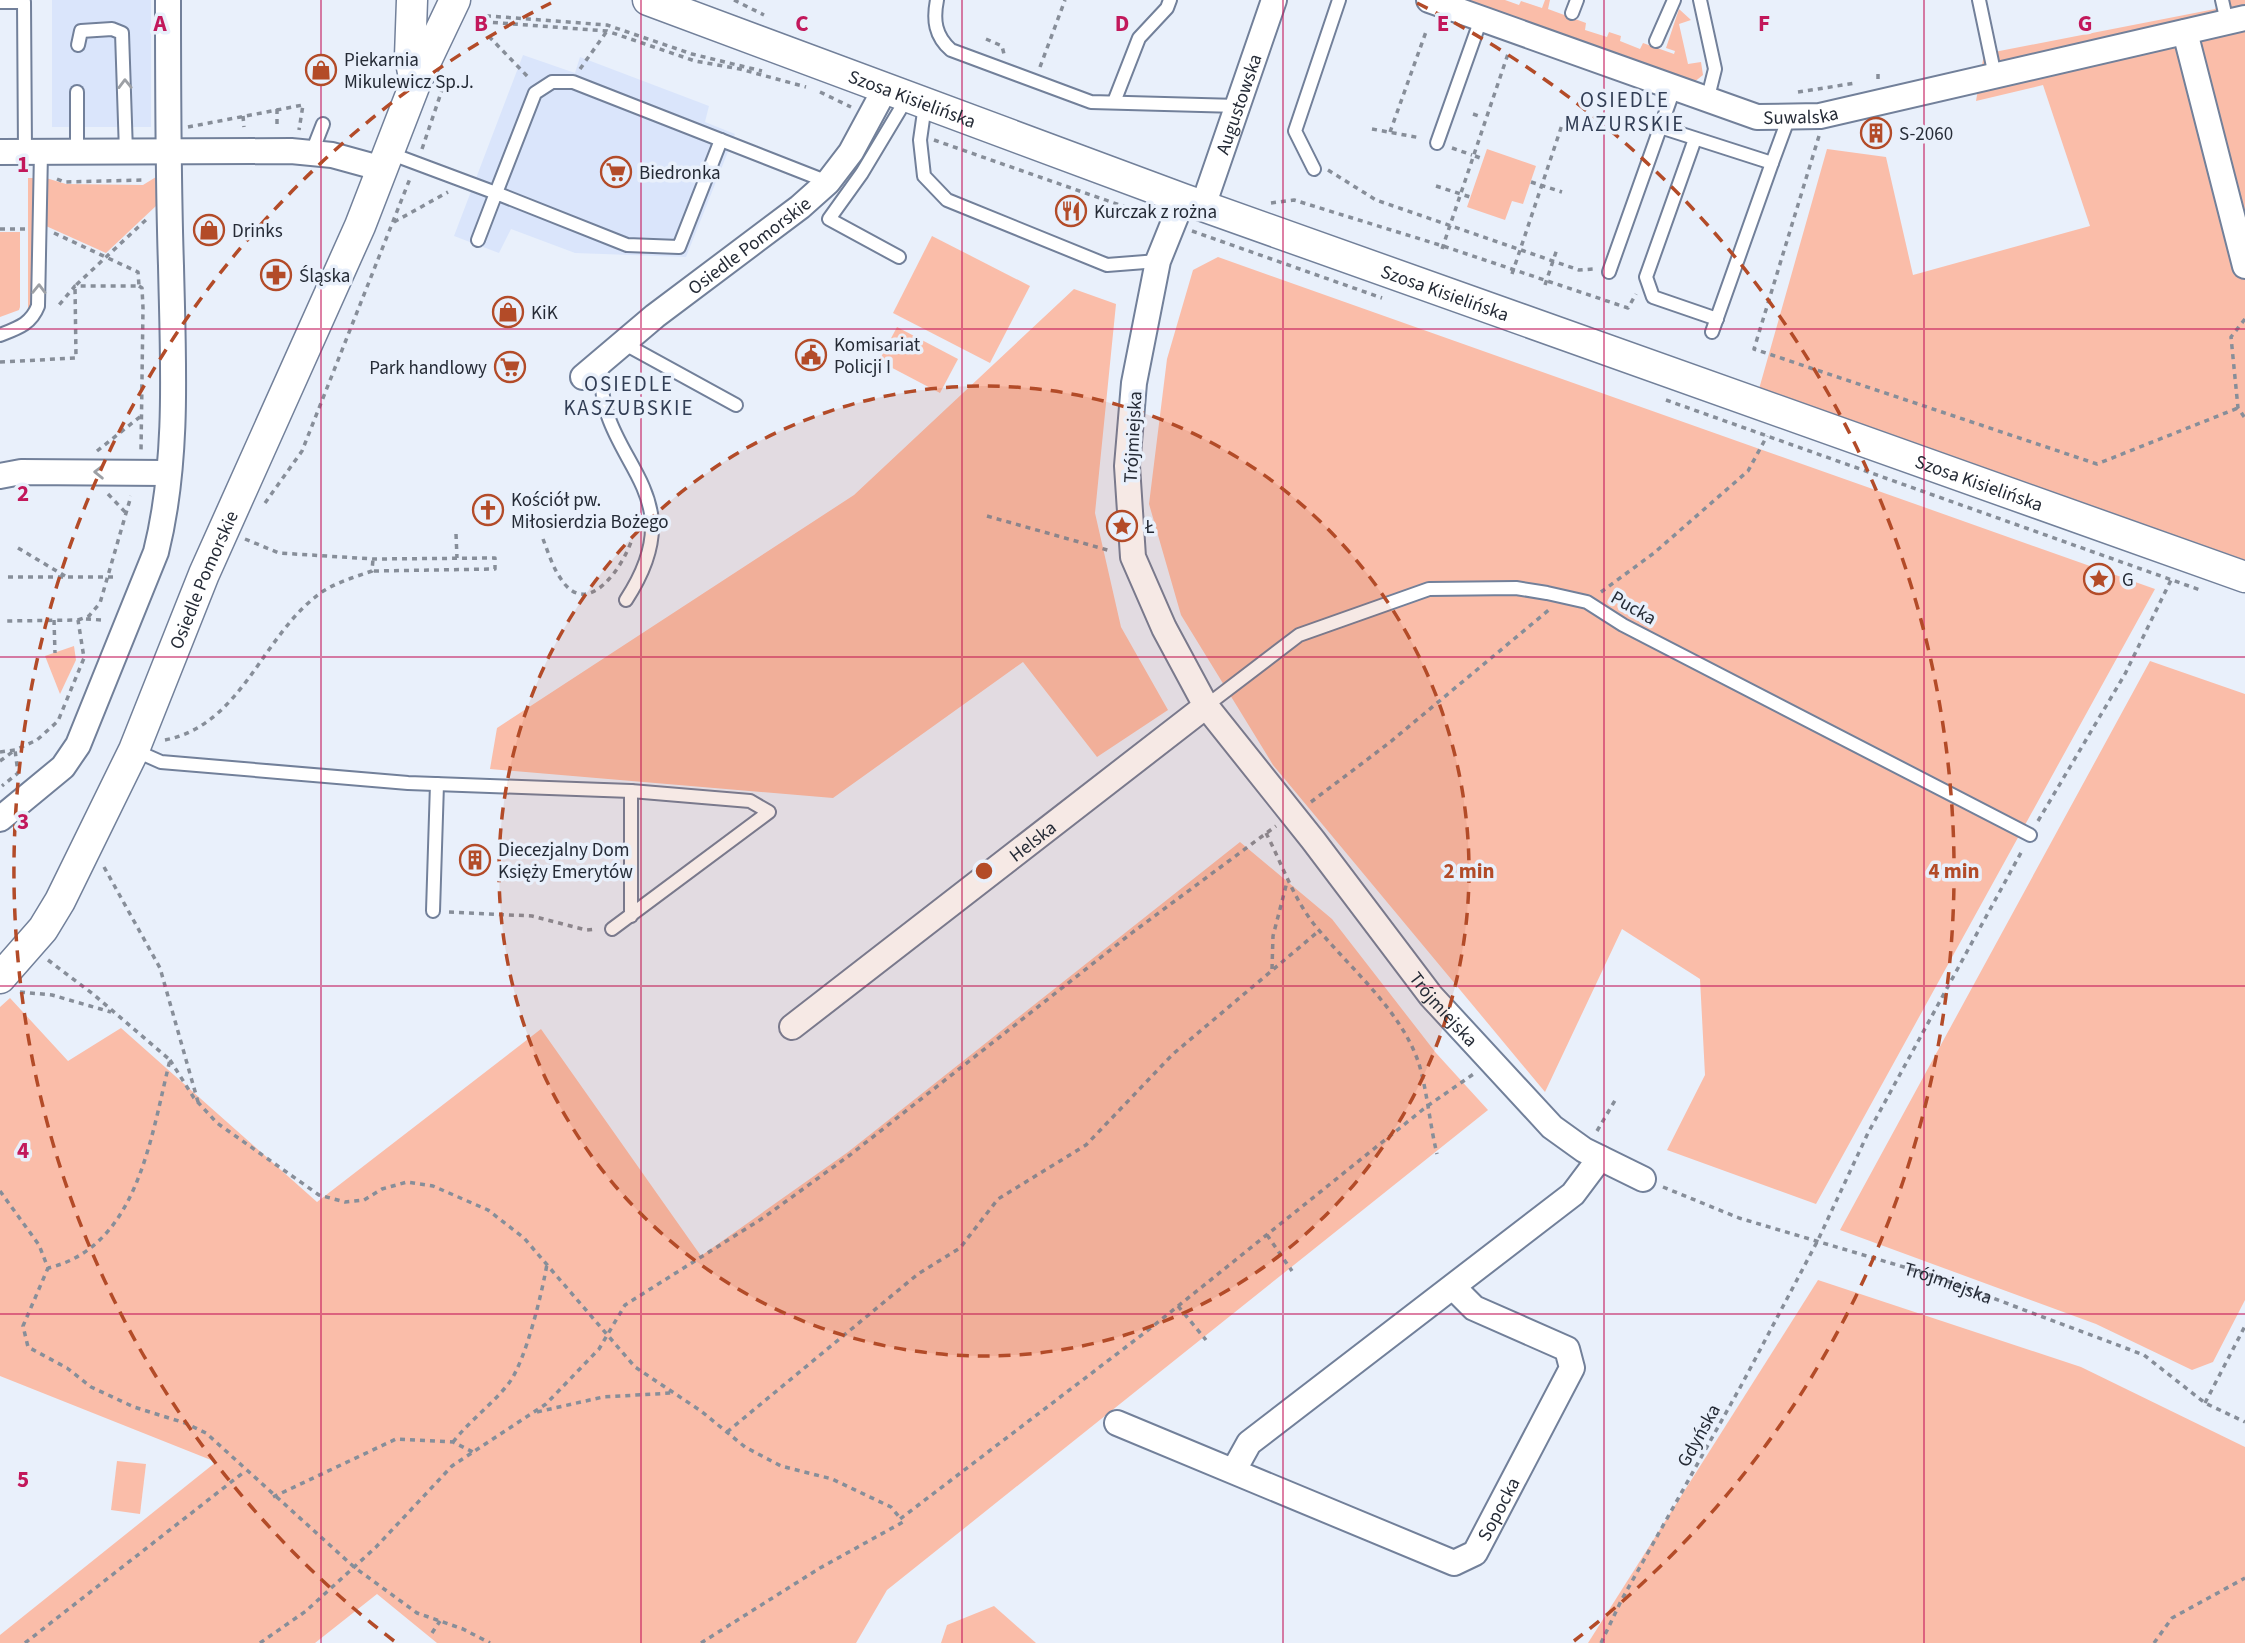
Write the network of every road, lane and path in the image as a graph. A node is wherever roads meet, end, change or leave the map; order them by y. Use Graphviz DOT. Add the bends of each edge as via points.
graph roads {
  1 [pos="168,0"];
  2 [pos="412,0"];
  3 [pos="434,0"];
  4 [pos="648,0"];
  5 [pos="937,0"];
  6 [pos="1058,0"];
  7 [pos="1170,0"];
  8 [pos="1274,0"];
  9 [pos="1339,0"];
  10 [pos="1429,0"];
  11 [pos="1577,0"];
  12 [pos="1674,0"];
  13 [pos="1700,0"];
  14 [pos="1979,0"];
  15 [pos="1065,1"];
  16 [pos="0,2"];
  17 [pos="466,10"];
  18 [pos="1572,13"];
  19 [pos="2231,13"];
  20 [pos="1481,19"];
  21 [pos="475,22"];
  22 [pos="1427,29"];
  23 [pos="607,31"];
  24 [pos="2185,32"];
  25 [pos="986,39"];
  26 [pos="1657,41"];
  27 [pos="996,42"];
  28 [pos="78,45"];
  29 [pos="1510,49"];
  30 [pos="692,54"];
  31 [pos="1878,70"];
  32 [pos="1995,76"];
  33 [pos="1035,81"];
  34 [pos="573,82"];
  35 [pos="445,83"];
  36 [pos="415,84"];
  37 [pos="1674,89"];
  38 [pos="541,90"];
  39 [pos="78,92"];
  40 [pos="906,97"];
  41 [pos="1707,101"];
  42 [pos="1114,102"];
  43 [pos="1790,105"];
  44 [pos="1238,106"];
  45 [pos="276,109"];
  46 [pos="854,109"];
  47 [pos="1473,114"];
  48 [pos="243,116"];
  49 [pos="1482,117"];
  50 [pos="323,124"];
  51 [pos="1562,125"];
  52 [pos="244,127"];
  53 [pos="277,127"];
  54 [pos="1660,127"];
  55 [pos="1372,129"];
  56 [pos="1821,131"];
  57 [pos="1390,132"];
  58 [pos="1695,139"];
  59 [pos="721,140"];
  60 [pos="173,141"];
  61 [pos="1437,144"];
  62 [pos="305,146"];
  63 [pos="0,152"];
  64 [pos="77,152"];
  65 [pos="126,152"];
  66 [pos="1474,155"];
  67 [pos="35,159"];
  68 [pos="1483,159"];
  69 [pos="396,162"];
  70 [pos="1772,163"];
  71 [pos="1312,166"];
  72 [pos="152,176"];
  73 [pos="828,182"];
  74 [pos="1531,182"];
  75 [pos="1436,186"];
  76 [pos="1542,186"];
  77 [pos="450,191"];
  78 [pos="1562,192"];
  79 [pos="496,193"];
  80 [pos="1459,194"];
  81 [pos="1470,197"];
  82 [pos="1193,202"];
  83 [pos="1259,206"];
  84 [pos="151,215"];
  85 [pos="394,222"];
  86 [pos="1450,224"];
  87 [pos="33,228"];
  88 [pos="0,229"];
  89 [pos="478,240"];
  90 [pos="1443,248"];
  91 [pos="1521,248"];
  92 [pos="1557,249"];
  93 [pos="106,257"];
  94 [pos="899,257"];
  95 [pos="1554,260"];
  96 [pos="1157,261"];
  97 [pos="2245,266"];
  98 [pos="1610,271"];
  99 [pos="1513,272"];
  100 [pos="1546,283"];
  101 [pos="75,286"];
  102 [pos="139,286"];
  103 [pos="1634,298"];
  104 [pos="59,305"];
  105 [pos="1717,319"];
  106 [pos="2245,319"];
  107 [pos="1712,332"];
  108 [pos="0,335"];
  109 [pos="623,343"];
  110 [pos="603,360"];
  111 [pos="0,362"];
  112 [pos="583,377"];
  113 [pos="736,405"];
  114 [pos="2238,408"];
  115 [pos="141,416"];
  116 [pos="2245,418"];
  117 [pos="1773,425"];
  118 [pos="91,456"];
  119 [pos="139,473"];
  120 [pos="167,473"];
  121 [pos="0,476"];
  122 [pos="264,505"];
  123 [pos="987,516"];
  124 [pos="456,534"];
  125 [pos="652,535"];
  126 [pos="240,537"];
  127 [pos="543,539"];
  128 [pos="18,548"];
  129 [pos="1133,557"];
  130 [pos="457,558"];
  131 [pos="373,559"];
  132 [pos="2177,568"];
  133 [pos="372,571"];
  134 [pos="8,577"];
  135 [pos="67,577"];
  136 [pos="108,578"];
  137 [pos="118,578"];
  138 [pos="2245,578"];
  139 [pos="2208,592"];
  140 [pos="1562,598"];
  141 [pos="626,600"];
  142 [pos="1591,604"];
  143 [pos="84,619"];
  144 [pos="54,620"];
  145 [pos="78,620"];
  146 [pos="103,620"];
  147 [pos="7,621"];
  148 [pos="55,653"];
  149 [pos="1206,706"];
  150 [pos="145,743"];
  151 [pos="15,750"];
  152 [pos="0,752"];
  153 [pos="0,761"];
  154 [pos="437,785"];
  155 [pos="0,788"];
  156 [pos="631,790"];
  157 [pos="1293,816"];
  158 [pos="0,819"];
  159 [pos="1266,833"];
  160 [pos="2030,835"];
  161 [pos="101,861"];
  162 [pos="1288,880"];
  163 [pos="433,911"];
  164 [pos="631,916"];
  165 [pos="612,929"];
  166 [pos="1320,930"];
  167 [pos="40,955"];
  168 [pos="1272,969"];
  169 [pos="9,985"];
  170 [pos="1051,989"];
  171 [pos="1056,994"];
  172 [pos="115,1012"];
  173 [pos="792,1027"];
  174 [pos="170,1060"];
  175 [pos="1492,1062"];
  176 [pos="1618,1097"];
  177 [pos="199,1104"];
  178 [pos="1426,1107"];
  179 [pos="1437,1154"];
  180 [pos="1592,1154"];
  181 [pos="1643,1179"];
  182 [pos="0,1191"];
  183 [pos="1267,1235"];
  184 [pos="1818,1240"];
  185 [pos="547,1264"];
  186 [pos="48,1268"];
  187 [pos="1292,1271"];
  188 [pos="1453,1287"];
  189 [pos="1178,1306"];
  190 [pos="2245,1326"];
  191 [pos="609,1333"];
  192 [pos="1206,1339"];
  193 [pos="674,1393"];
  194 [pos="2205,1403"];
  195 [pos="532,1413"];
  196 [pos="2245,1422"];
  197 [pos="1118,1423"];
  198 [pos="727,1432"];
  199 [pos="453,1442"];
  200 [pos="474,1452"];
  201 [pos="1234,1470"];
  202 [pos="245,1471"];
  203 [pos="273,1497"];
  204 [pos="900,1518"];
  205 [pos="354,1567"];
  206 [pos="2245,1578"];
  207 [pos="440,1621"];
  208 [pos="432,1633"];
  209 [pos="267,1641"];
  210 [pos="25,1643"];
  211 [pos="260,1643"];
  212 [pos="490,1643"];
  213 [pos="701,1643"];
  214 [pos="1601,1643"];
  215 [pos="2154,1643"];
  1 -- 60 [label="street"];
  2 -- 36 [label="street" via="410,57"];
  3 -- 36 [label="street"];
  4 -- 40 [label="street, Szosa Kisielińska"];
  5 -- 33 [label="lane" via="934,21 940,39 951,50"];
  6 -- 15 [label="path"];
  7 -- 42 [label="lane" via="1139,38"];
  8 -- 44 [label="street, Augustowska"];
  9 -- 71 [label="lane" via="1295,131"];
  10 -- 20 [label="street, Suwalska"];
  11 -- 18 [label="lane"];
  12 -- 26 [label="lane"];
  13 -- 41 [label="lane" via="1715,69"];
  14 -- 32 [label="lane"];
  15 -- 33 [label="path"];
  16 -- 67 [label="lane" via="24,2"];
  17 -- 21 [label="path"];
  17 -- 30 [label="path" via="486,18 607,26"];
  17 -- 36 [label="street"];
  19 -- 24 [label="street, Suwalska"];
  20 -- 37 [label="street, Suwalska"];
  20 -- 61 [label="lane"];
  21 -- 23 [label="path"];
  21 -- 38 [label="path"];
  22 -- 57 [label="path"];
  23 -- 34 [label="path"];
  23 -- 46 [label="path" via="695,61 813,89"];
  24 -- 32 [label="street, Suwalska"];
  24 -- 97 [label="street"];
  25 -- 27 [label="path"];
  65 -- 28 [label="lane, one-way" via="122,33 88,29 78,35"];
  29 -- 66 [label="path"];
  31 -- 43 [label="path" via="1880,79"];
  32 -- 43 [label="street, Suwalska" via="1820,116"];
  33 -- 42 [label="lane" via="1091,102"];
  34 -- 38 [label="lane" via="552,82"];
  34 -- 59 [label="lane"];
  35 -- 69 [label="path"];
  36 -- 69 [label="street, Osiedle Pomorskie"];
  37 -- 41 [label="street, Suwalska"];
  37 -- 54 [label="lane"];
  38 -- 79 [label="lane" via="535,93"];
  39 -- 64 [label="lane"];
  40 -- 73 [label="street, Osiedle Pomorskie"];
  40 -- 82 [label="street, Szosa Kisielińska"];
  40 -- 94 [label="lane" via="829,219"];
  40 -- 96 [label="lane" via="920,140 924,176 947,200 1107,265"];
  41 -- 43 [label="street, Suwalska" via="1757,117"];
  42 -- 44 [label="lane"];
  43 -- 70 [label="lane"];
  44 -- 82 [label="street, Augustowska"];
  45 -- 48 [label="path"];
  45 -- 53 [label="path"];
  45 -- 62 [label="path" via="303,105"];
  47 -- 49 [label="path"];
  48 -- 52 [label="path"];
  48 -- 60 [label="path"];
  50 -- 62 [label="lane"];
  51 -- 76 [label="path"];
  54 -- 58 [label="lane"];
  54 -- 98 [label="lane"];
  55 -- 57 [label="path"];
  56 -- 114 [label="path" via="1754,349 2097,464"];
  57 -- 61 [label="path"];
  58 -- 70 [label="lane"];
  58 -- 105 [label="lane" via="1646,277 1653,297"];
  59 -- 73 [label="lane"];
  59 -- 79 [label="lane" via="679,247 627,245"];
  60 -- 62 [label="street"];
  60 -- 65 [label="street"];
  60 -- 120 [label="street" via="173,362"];
  61 -- 66 [label="path"];
  62 -- 69 [label="street"];
  63 -- 67 [label="street"];
  64 -- 65 [label="street"];
  64 -- 67 [label="street"];
  66 -- 68 [label="path"];
  66 -- 80 [label="path"];
  67 -- 72 [label="path" via="64,182 144,182"];
  67 -- 87 [label="lane"];
  69 -- 79 [label="lane"];
  69 -- 85 [label="path"];
  69 -- 150 [label="street, Osiedle Pomorskie" via="204,574"];
  70 -- 105 [label="lane"];
  71 -- 86 [label="path" via="1321,166 1376,201"];
  73 -- 109 [label="street, Osiedle Pomorskie"];
  74 -- 76 [label="path"];
  75 -- 80 [label="path"];
  76 -- 78 [label="path"];
  76 -- 91 [label="path"];
  77 -- 85 [label="path"];
  79 -- 89 [label="lane"];
  80 -- 81 [label="path"];
  80 -- 86 [label="path"];
  82 -- 96 [label="street, Trójmiejska"];
  82 -- 117 [label="street, Szosa Kisielińska"];
  83 -- 90 [label="path" via="1294,200"];
  84 -- 93 [label="path"];
  85 -- 122 [label="path" via="302,451"];
  86 -- 90 [label="path"];
  86 -- 91 [label="path"];
  87 -- 88 [label="path"];
  87 -- 93 [label="path"];
  108 -- 87 [label="lane, one-way" via="23,326 38,306"];
  90 -- 99 [label="path"];
  91 -- 95 [label="path"];
  91 -- 99 [label="path"];
  92 -- 95 [label="path"];
  93 -- 101 [label="path"];
  93 -- 102 [label="path" via="138,272"];
  95 -- 98 [label="path" via="1579,270"];
  95 -- 100 [label="path"];
  96 -- 129 [label="street, Trójmiejska" via="1134,383 1128,452"];
  99 -- 100 [label="path"];
  100 -- 103 [label="path" via="1628,308"];
  101 -- 102 [label="path"];
  101 -- 104 [label="path"];
  101 -- 111 [label="path" via="76,358"];
  102 -- 115 [label="path" via="143,296"];
  105 -- 107 [label="lane"];
  106 -- 114 [label="path" via="2231,337"];
  109 -- 110 [label="street, Osiedle Pomorskie"];
  109 -- 113 [label="lane"];
  110 -- 112 [label="street, Osiedle Pomorskie"];
  110 -- 125 [label="lane" via="600,385 607,416 651,504"];
  114 -- 116 [label="path"];
  115 -- 118 [label="path"];
  115 -- 119 [label="path"];
  117 -- 132 [label="street, Szosa Kisielińska"];
  117 -- 132 [label="path"];
  117 -- 142 [label="path" via="1748,471 1654,553 1606,586"];
  119 -- 120 [label="street"];
  119 -- 121 [label="street, one-way" via="21,472"];
  119 -- 136 [label="path"];
  120 -- 158 [label="street" via="164,521 156,552 78,745 64,767"];
  123 -- 129 [label="path"];
  124 -- 130 [label="path"];
  125 -- 127 [label="path" via="634,531 617,572 603,587 583,593 571,590 561,580"];
  125 -- 141 [label="lane" via="653,548 642,576"];
  126 -- 131 [label="path" via="279,552"];
  128 -- 135 [label="path"];
  129 -- 149 [label="street, Trójmiejska"];
  130 -- 131 [label="path"];
  130 -- 133 [label="path" via="495,558 495,569"];
  131 -- 133 [label="path"];
  132 -- 138 [label="street, Szosa Kisielińska"];
  132 -- 139 [label="path"];
  132 -- 160 [label="path, Gdyńska" via="2125,674"];
  133 -- 150 [label="path" via="332,586 302,608 231,702 207,724"];
  134 -- 135 [label="path"];
  135 -- 136 [label="path"];
  136 -- 137 [label="path"];
  136 -- 143 [label="path" via="100,603"];
  140 -- 142 [label="lane, Pucka"];
  140 -- 149 [label="lane, Pucka" via="1516,588 1429,589 1299,635"];
  140 -- 157 [label="path" via="1389,743"];
  142 -- 160 [label="lane, Pucka" via="1623,625"];
  143 -- 145 [label="path"];
  143 -- 146 [label="path"];
  144 -- 145 [label="path"];
  144 -- 147 [label="path"];
  144 -- 148 [label="path"];
  145 -- 151 [label="path" via="84,658 62,714 37,740"];
  149 -- 157 [label="street, Trójmiejska"];
  149 -- 173 [label="street, Helska"];
  150 -- 154 [label="lane" via="162,762"];
  150 -- 169 [label="street, Osiedle Pomorskie"];
  151 -- 152 [label="path"];
  151 -- 153 [label="path"];
  151 -- 155 [label="path" via="18,773"];
  154 -- 156 [label="lane"];
  154 -- 163 [label="lane"];
  156 -- 164 [label="lane"];
  156 -- 164 [label="lane" via="750,801 769,812"];
  157 -- 159 [label="path"];
  157 -- 175 [label="street, Trójmiejska" via="1431,996"];
  159 -- 162 [label="path"];
  159 -- 171 [label="path"];
  160 -- 184 [label="path, Gdyńska" via="1868,1133"];
  161 -- 177 [label="path" via="160,968"];
  162 -- 166 [label="path"];
  162 -- 168 [label="path" via="1273,936"];
  163 -- 165 [label="path" via="532,916 586,930"];
  164 -- 165 [label="lane"];
  166 -- 168 [label="path"];
  166 -- 178 [label="path" via="1399,1024 1418,1064"];
  167 -- 172 [label="path"];
  168 -- 198 [label="path" via="1172,1054 1086,1145 998,1199 960,1248 918,1274"];
  169 -- 172 [label="path"];
  170 -- 171 [label="path"];
  171 -- 191 [label="path" via="763,1219 625,1306"];
  172 -- 174 [label="path"];
  174 -- 177 [label="path"];
  174 -- 186 [label="path" via="144,1168 118,1219 94,1247 72,1263"];
  175 -- 178 [label="path"];
  175 -- 180 [label="street, Trójmiejska" via="1544,1119"];
  176 -- 180 [label="path"];
  177 -- 185 [label="path" via="217,1123 319,1195 345,1202 364,1200 407,1182 433,1186 488,1210 524,1238"];
  178 -- 179 [label="path"];
  178 -- 183 [label="path"];
  180 -- 181 [label="street, Trójmiejska"];
  180 -- 188 [label="street" via="1573,1194"];
  181 -- 184 [label="path, Trójmiejska" via="1740,1218"];
  182 -- 186 [label="path" via="39,1245"];
  183 -- 187 [label="path"];
  183 -- 189 [label="path"];
  184 -- 194 [label="path, Trójmiejska" via="1934,1276 2144,1355"];
  184 -- 214 [label="path, Gdyńska"];
  185 -- 191 [label="path"];
  185 -- 199 [label="path" via="539,1305 510,1382"];
  186 -- 202 [label="path" via="23,1326 28,1347 91,1387 206,1433"];
  188 -- 201 [label="street" via="1249,1443"];
  188 -- 201 [label="street, Sopocka" via="1474,1308 1567,1349 1572,1368 1475,1553 1454,1563"];
  189 -- 192 [label="path"];
  189 -- 204 [label="path"];
  190 -- 194 [label="path"];
  191 -- 193 [label="path" via="635,1367"];
  191 -- 195 [label="path" via="546,1404"];
  193 -- 195 [label="path" via="603,1397"];
  193 -- 198 [label="path"];
  194 -- 196 [label="path, Trójmiejska"];
  195 -- 200 [label="path"];
  197 -- 201 [label="street, Sopocka"];
  198 -- 204 [label="path" via="781,1466 832,1479 891,1507"];
  199 -- 200 [label="path"];
  199 -- 203 [label="path" via="396,1439"];
  200 -- 205 [label="path" via="452,1466"];
  202 -- 203 [label="path"];
  202 -- 210 [label="path"];
  203 -- 205 [label="path"];
  204 -- 213 [label="path" via="903,1522"];
  205 -- 207 [label="path" via="417,1613"];
  205 -- 209 [label="path"];
  206 -- 215 [label="path" via="2172,1618"];
  207 -- 208 [label="path"];
  207 -- 212 [label="path"];
  209 -- 211 [label="path"];
}
